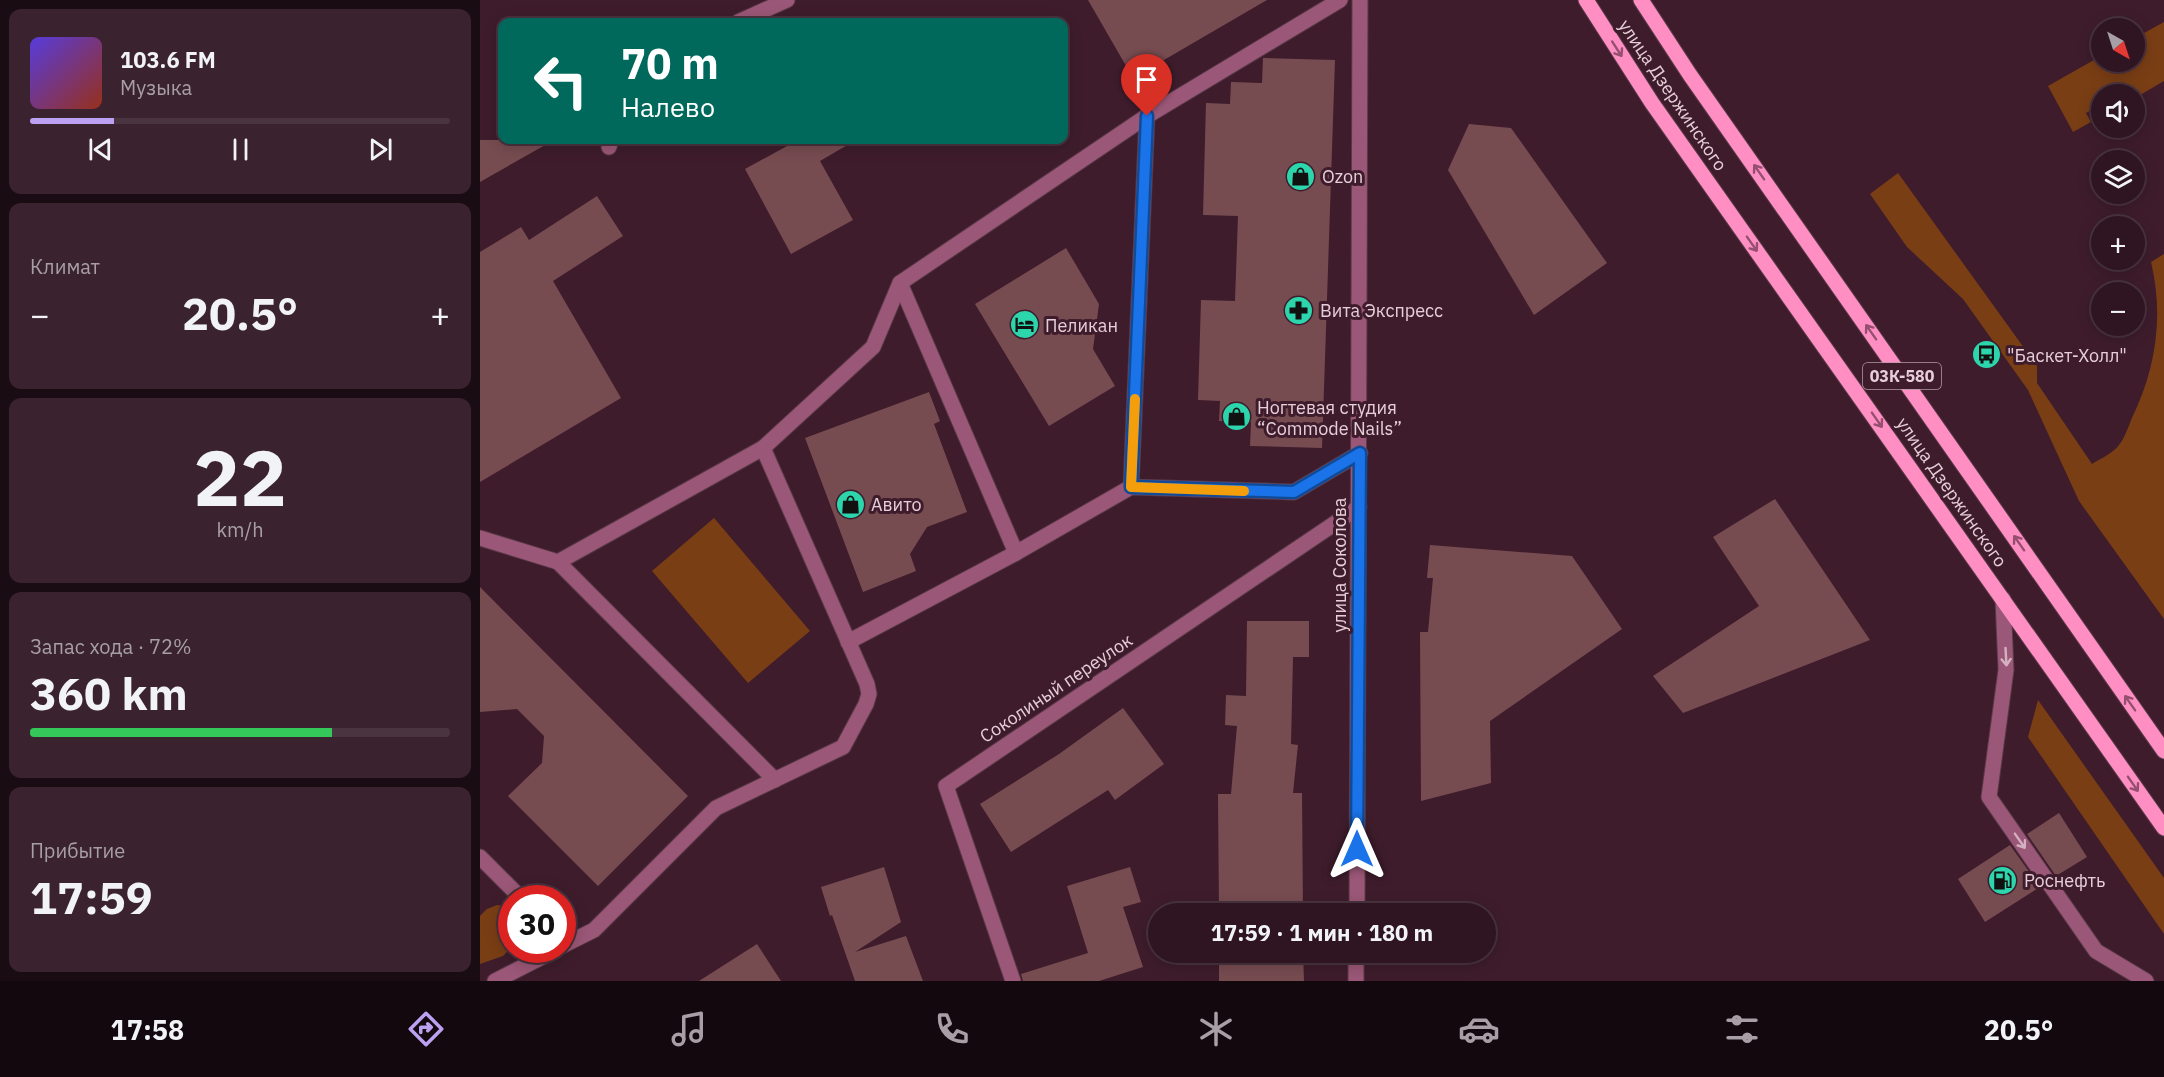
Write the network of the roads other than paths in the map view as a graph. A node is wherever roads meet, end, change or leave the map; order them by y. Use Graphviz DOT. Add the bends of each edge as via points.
graph roads {
  1 [pos="788,0"];
  2 [pos="1340,0"];
  3 [pos="1360,0"];
  4 [pos="1586,0"];
  5 [pos="1641,0"];
  6 [pos="747,18"];
  7 [pos="1147,116"];
  8 [pos="900,283"];
  9 [pos="763,448"];
  10 [pos="1360,453"];
  11 [pos="1131,487"];
  12 [pos="1359,507"];
  13 [pos="480,538"];
  14 [pos="1016,553"];
  15 [pos="558,562"];
  16 [pos="2003,599"];
  17 [pos="848,642"];
  18 [pos="2164,751"];
  19 [pos="775,780"];
  20 [pos="2164,828"];
  21 [pos="480,857"];
  22 [pos="508,885"];
  23 [pos="1357,903"];
  24 [pos="576,938"];
  25 [pos="528,963"];
  26 [pos="1356,963"];
  27 [pos="495,981"];
  28 [pos="1013,981"];
  29 [pos="1356,981"];
  30 [pos="2146,981"];
  1 -- 6 [label="street"];
  2 -- 7 [label="street"];
  3 -- 10 [label="street, улица Соколова"];
  4 -- 16 [label="main road, улица Дзержинского / 03К-580, one-way" via="1652,103"];
  18 -- 5 [label="main road, улица Дзержинского / 03К-580, one-way" via="1689,75"];
  7 -- 8 [label="street"];
  7 -- 11 [label="street"];
  8 -- 9 [label="street" via="873,347"];
  8 -- 14 [label="street"];
  9 -- 15 [label="street"];
  9 -- 17 [label="street"];
  10 -- 11 [label="street" via="1294,492"];
  10 -- 12 [label="street, улица Соколова"];
  11 -- 14 [label="street"];
  12 -- 23 [label="street, улица Соколова"];
  12 -- 28 [label="street, Соколиный переулок" via="946,786"];
  13 -- 15 [label="street"];
  14 -- 17 [label="street"];
  15 -- 19 [label="street"];
  16 -- 20 [label="main road, улица Дзержинского / 03К-580, one-way"];
  16 -- 30 [label="street, one-way" via="2006,670 1989,797 2096,951"];
  17 -- 19 [label="street" via="869,694 849,739 834,753"];
  19 -- 24 [label="street" via="716,808 594,930"];
  21 -- 22 [label="street"];
  25 -- 27 [label="street"];
  26 -- 29 [label="street"];
}
